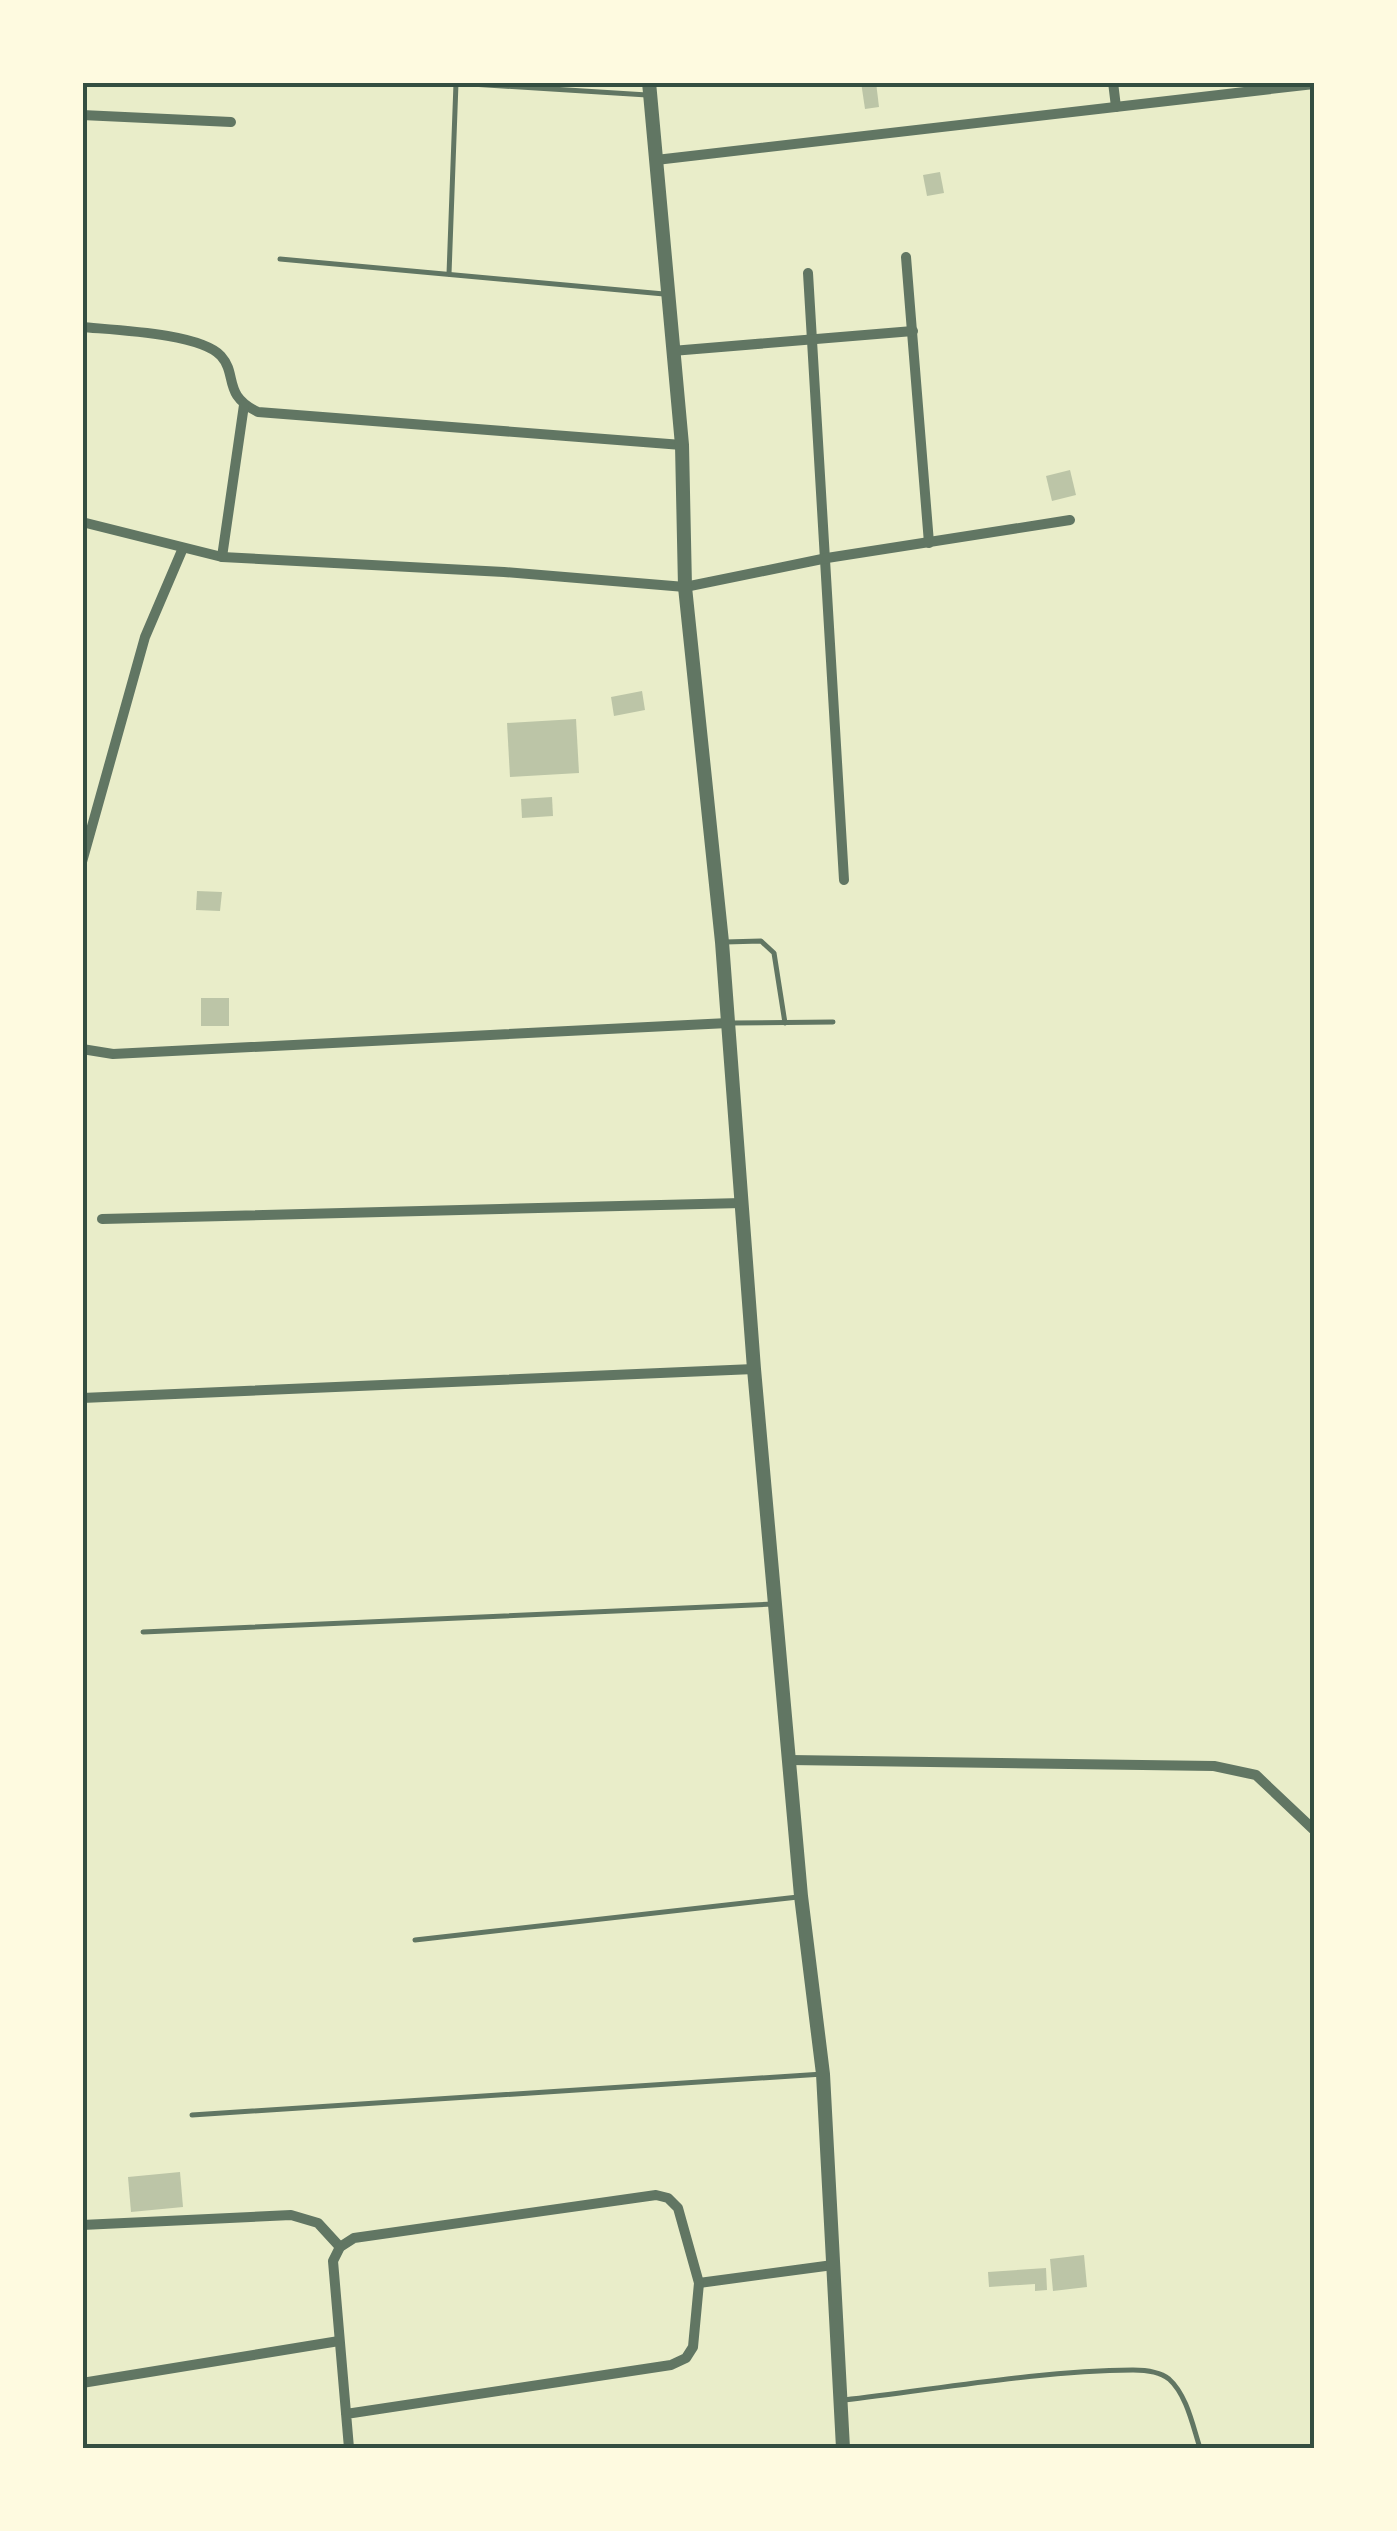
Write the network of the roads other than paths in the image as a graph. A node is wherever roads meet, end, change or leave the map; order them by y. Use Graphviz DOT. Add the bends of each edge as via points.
graph roads {
  1 [pos="440,82"];
  2 [pos="1113,82"];
  3 [pos="456,84"];
  4 [pos="1314,84"];
  5 [pos="649,89"];
  6 [pos="1116,107"];
  7 [pos="82,115"];
  8 [pos="231,122"];
  9 [pos="656,160"];
  10 [pos="906,257"];
  11 [pos="280,259"];
  12 [pos="808,272"];
  13 [pos="449,274"];
  14 [pos="667,294"];
  15 [pos="82,327"];
  16 [pos="913,331"];
  17 [pos="812,337"];
  18 [pos="672,351"];
  19 [pos="244,406"];
  20 [pos="682,445"];
  21 [pos="1070,520"];
  22 [pos="82,522"];
  23 [pos="929,544"];
  24 [pos="183,548"];
  25 [pos="222,558"];
  26 [pos="827,558"];
  27 [pos="685,587"];
  28 [pos="82,862"];
  29 [pos="844,880"];
  30 [pos="722,942"];
  31 [pos="728,1022"];
  32 [pos="833,1022"];
  33 [pos="785,1023"];
  34 [pos="82,1049"];
  35 [pos="742,1203"];
  36 [pos="102,1219"];
  37 [pos="754,1369"];
  38 [pos="82,1398"];
  39 [pos="776,1604"];
  40 [pos="143,1632"];
  41 [pos="790,1760"];
  42 [pos="1314,1830"];
  43 [pos="802,1896"];
  44 [pos="415,1940"];
  45 [pos="823,2074"];
  46 [pos="192,2115"];
  47 [pos="82,2225"];
  48 [pos="340,2247"];
  49 [pos="833,2264"];
  50 [pos="700,2283"];
  51 [pos="339,2341"];
  52 [pos="82,2382"];
  53 [pos="841,2400"];
  54 [pos="346,2414"];
  55 [pos="349,2448"];
  56 [pos="844,2448"];
  57 [pos="1200,2448"];
  1 -- 3 [label="lane"];
  2 -- 6 [label="street"];
  3 -- 5 [label="lane"];
  3 -- 13 [label="lane"];
  4 -- 6 [label="street"];
  5 -- 9 [label="street"];
  6 -- 9 [label="street"];
  7 -- 8 [label="street"];
  9 -- 14 [label="street"];
  10 -- 16 [label="street"];
  11 -- 13 [label="lane"];
  12 -- 17 [label="street"];
  13 -- 14 [label="lane"];
  14 -- 18 [label="street"];
  15 -- 19 [label="street" via="207,346 223,357"];
  16 -- 17 [label="street"];
  16 -- 23 [label="street"];
  17 -- 18 [label="street"];
  17 -- 26 [label="street"];
  18 -- 20 [label="street"];
  19 -- 20 [label="street"];
  19 -- 25 [label="street"];
  20 -- 27 [label="street"];
  21 -- 23 [label="street"];
  22 -- 24 [label="street"];
  23 -- 26 [label="street"];
  24 -- 25 [label="street"];
  24 -- 28 [label="street" via="146,637"];
  25 -- 27 [label="street"];
  26 -- 27 [label="street"];
  26 -- 29 [label="street"];
  27 -- 30 [label="street"];
  30 -- 31 [label="street"];
  30 -- 33 [label="lane" via="761,942 774,953"];
  31 -- 33 [label="lane"];
  31 -- 34 [label="street" via="113,1054"];
  31 -- 35 [label="street"];
  32 -- 33 [label="lane"];
  35 -- 36 [label="street"];
  35 -- 37 [label="street"];
  37 -- 38 [label="street"];
  37 -- 39 [label="street"];
  39 -- 40 [label="lane"];
  39 -- 41 [label="street"];
  41 -- 42 [label="street" via="1214,1766 1256,1775"];
  41 -- 43 [label="street"];
  43 -- 44 [label="lane"];
  43 -- 45 [label="street"];
  45 -- 46 [label="lane"];
  45 -- 49 [label="street"];
  47 -- 48 [label="street" via="290,2215 318,2223"];
  48 -- 50 [label="street" via="354,2238 656,2195 678,2208"];
  48 -- 51 [label="street" via="333,2261"];
  49 -- 50 [label="street"];
  49 -- 53 [label="street"];
  50 -- 54 [label="street" via="694,2347 671,2365"];
  51 -- 52 [label="street"];
  51 -- 54 [label="street"];
  53 -- 56 [label="street"];
  53 -- 57 [label="lane" via="1155,2372 1170,2380 1184,2402"];
  54 -- 55 [label="street"];
}
